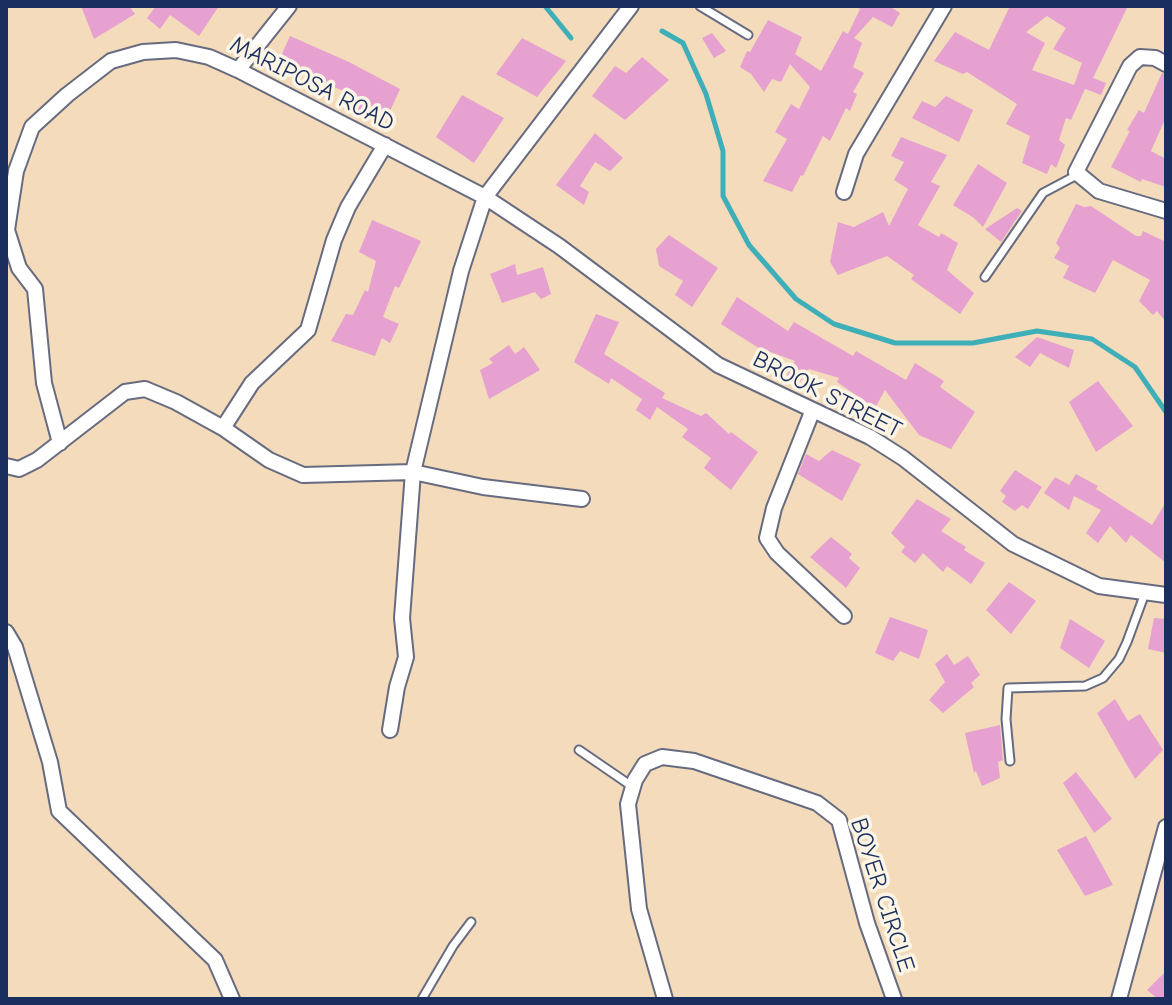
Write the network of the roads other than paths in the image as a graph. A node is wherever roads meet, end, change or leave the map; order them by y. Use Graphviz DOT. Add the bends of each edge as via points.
graph roads {
  1 [pos="289,6"];
  2 [pos="631,6"];
  3 [pos="700,6"];
  4 [pos="944,6"];
  5 [pos="748,35"];
  6 [pos="1166,64"];
  7 [pos="238,70"];
  8 [pos="385,145"];
  9 [pos="1077,175"];
  10 [pos="844,192"];
  11 [pos="485,197"];
  12 [pos="1166,211"];
  13 [pos="985,277"];
  14 [pos="812,412"];
  15 [pos="223,428"];
  16 [pos="60,443"];
  17 [pos="6,466"];
  18 [pos="413,472"];
  19 [pos="582,499"];
  20 [pos="1145,593"];
  21 [pos="1166,595"];
  22 [pos="844,616"];
  23 [pos="6,632"];
  24 [pos="390,730"];
  25 [pos="579,750"];
  26 [pos="1010,761"];
  27 [pos="633,787"];
  28 [pos="1166,827"];
  29 [pos="471,922"];
  30 [pos="232,999"];
  31 [pos="422,999"];
  32 [pos="665,999"];
  33 [pos="894,999"];
  34 [pos="1119,999"];
  1 -- 7 [label="street"];
  2 -- 11 [label="street"];
  3 -- 5 [label="lane"];
  4 -- 10 [label="street" via="856,154"];
  6 -- 9 [label="street" via="1140,57 1130,66"];
  7 -- 8 [label="street, MARIPOSA ROAD"];
  7 -- 16 [label="street, MARIPOSA ROAD" via="176,50 111,61 28,134 7,230 19,268 35,289 44,383"];
  8 -- 11 [label="street, MARIPOSA ROAD"];
  8 -- 15 [label="street" via="334,240 308,330 252,383"];
  9 -- 12 [label="street" via="1099,191"];
  9 -- 13 [label="lane" via="1043,193"];
  11 -- 14 [label="street, BROOK STREET" via="718,365"];
  11 -- 18 [label="street" via="461,271"];
  14 -- 20 [label="street, BROOK STREET" via="903,458 1013,544 1099,586"];
  14 -- 22 [label="street" via="767,538"];
  15 -- 16 [label="street" via="145,389 125,392"];
  15 -- 18 [label="street" via="269,460 303,475"];
  16 -- 17 [label="street" via="19,469"];
  18 -- 19 [label="street"];
  18 -- 24 [label="street" via="402,618 406,657"];
  20 -- 21 [label="street, BROOK STREET"];
  20 -- 26 [label="lane" via="1123,651 1103,678 1085,686 1008,688"];
  23 -- 30 [label="street" via="50,762 59,811 215,960"];
  25 -- 27 [label="lane"];
  27 -- 32 [label="street" via="628,804 639,909"];
  27 -- 33 [label="street, BOYER CIRCLE" via="645,764 662,757 694,761 817,803 839,820"];
  28 -- 34 [label="street"];
  29 -- 31 [label="lane"];
}
